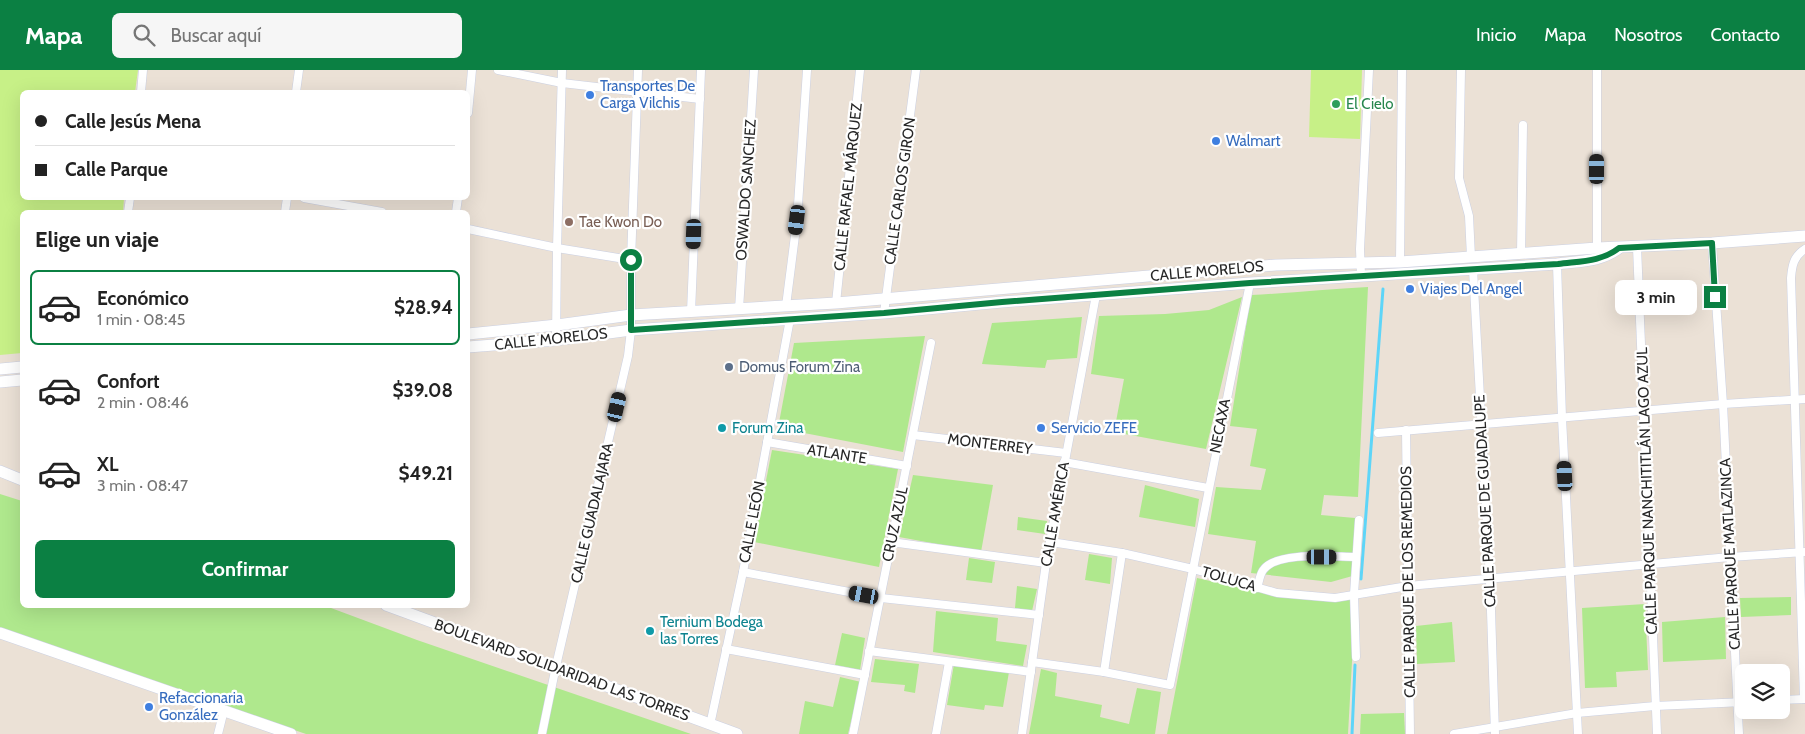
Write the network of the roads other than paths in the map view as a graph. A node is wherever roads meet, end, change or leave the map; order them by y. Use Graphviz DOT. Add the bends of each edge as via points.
graph roads {
  1 [pos="143,70"];
  2 [pos="299,70"];
  3 [pos="472,70"];
  4 [pos="498,70"];
  5 [pos="562,70"];
  6 [pos="638,70"];
  7 [pos="701,70"];
  8 [pos="754,70"];
  9 [pos="808,70"];
  10 [pos="860,70"];
  11 [pos="916,70"];
  12 [pos="1368,70"];
  13 [pos="1402,70"];
  14 [pos="1461,70"];
  15 [pos="1597,70"];
  16 [pos="562,83"];
  17 [pos="141,90"];
  18 [pos="296,90"];
  19 [pos="470,92"];
  20 [pos="638,92"];
  21 [pos="700,99"];
  22 [pos="1523,125"];
  23 [pos="315,200"];
  24 [pos="371,210"];
  25 [pos="470,229"];
  26 [pos="1805,236"];
  27 [pos="1712,243"];
  28 [pos="1637,247"];
  29 [pos="556,248"];
  30 [pos="1597,248"];
  31 [pos="1619,248"];
  32 [pos="1805,249"];
  33 [pos="1521,254"];
  34 [pos="631,260"];
  35 [pos="1400,262"];
  36 [pos="1472,263"];
  37 [pos="1558,264"];
  38 [pos="1361,269"];
  39 [pos="1250,283"];
  40 [pos="1096,294"];
  41 [pos="885,298"];
  42 [pos="836,303"];
  43 [pos="786,306"];
  44 [pos="739,309"];
  45 [pos="691,312"];
  46 [pos="884,313"];
  47 [pos="631,315"];
  48 [pos="790,319"];
  49 [pos="557,326"];
  50 [pos="631,330"];
  51 [pos="470,334"];
  52 [pos="556,340"];
  53 [pos="931,343"];
  54 [pos="470,346"];
  55 [pos="20,367"];
  56 [pos="0,369"];
  57 [pos="20,380"];
  58 [pos="0,382"];
  59 [pos="1805,399"];
  60 [pos="1794,400"];
  61 [pos="1723,404"];
  62 [pos="1643,412"];
  63 [pos="1562,418"];
  64 [pos="1480,423"];
  65 [pos="1406,430"];
  66 [pos="1378,432"];
  67 [pos="913,435"];
  68 [pos="767,442"];
  69 [pos="1066,453"];
  70 [pos="1064,462"];
  71 [pos="907,466"];
  72 [pos="0,471"];
  73 [pos="20,479"];
  74 [pos="1208,488"];
  75 [pos="1359,520"];
  76 [pos="891,542"];
  77 [pos="1051,542"];
  78 [pos="1802,552"];
  79 [pos="1122,553"];
  80 [pos="1730,556"];
  81 [pos="1356,557"];
  82 [pos="1046,563"];
  83 [pos="1651,564"];
  84 [pos="1193,569"];
  85 [pos="743,572"];
  86 [pos="1571,572"];
  87 [pos="1490,580"];
  88 [pos="1408,586"];
  89 [pos="1257,588"];
  90 [pos="1354,594"];
  91 [pos="881,598"];
  92 [pos="394,608"];
  93 [pos="1039,616"];
  94 [pos="0,633"];
  95 [pos="726,649"];
  96 [pos="869,651"];
  97 [pos="1356,657"];
  98 [pos="950,662"];
  99 [pos="1032,662"];
  100 [pos="1738,664"];
  101 [pos="556,666"];
  102 [pos="1031,672"];
  103 [pos="1104,672"];
  104 [pos="865,675"];
  105 [pos="1804,699"];
  106 [pos="1790,700"];
  107 [pos="1735,702"];
  108 [pos="1655,706"];
  109 [pos="224,710"];
  110 [pos="1577,713"];
  111 [pos="1740,719"];
  112 [pos="710,725"];
  113 [pos="267,730"];
  114 [pos="1495,731"];
  115 [pos="218,734"];
  116 [pos="292,734"];
  117 [pos="542,734"];
  118 [pos="737,734"];
  119 [pos="853,734"];
  120 [pos="936,734"];
  121 [pos="1022,734"];
  122 [pos="1410,734"];
  123 [pos="1454,734"];
  124 [pos="1578,734"];
  125 [pos="1657,734"];
  126 [pos="1739,734"];
  1 -- 17 [label="street"];
  2 -- 18 [label="street"];
  3 -- 19 [label="street"];
  4 -- 16 [label="street"];
  5 -- 16 [label="street"];
  6 -- 20 [label="street, CALLE GUADALAJARA"];
  7 -- 21 [label="street"];
  8 -- 44 [label="street, OSWALDO SANCHEZ"];
  9 -- 43 [label="street" via="797,220"];
  10 -- 42 [label="street, CALLE RAFAEL MÁRQUEZ"];
  11 -- 41 [label="street, CALLE CARLOS GIRON"];
  12 -- 38 [label="street"];
  13 -- 35 [label="street"];
  14 -- 36 [label="street, CALLE PARQUE DE GUADALUPE" via="1459,178 1469,216"];
  15 -- 30 [label="street"];
  16 -- 20 [label="street"];
  16 -- 29 [label="street"];
  20 -- 21 [label="street"];
  20 -- 34 [label="street, CALLE GUADALAJARA"];
  21 -- 45 [label="street"];
  22 -- 33 [label="street"];
  23 -- 24 [label="street"];
  25 -- 29 [label="street"];
  26 -- 27 [label="main road, CALLE MORELOS"];
  27 -- 28 [label="main road, CALLE MORELOS"];
  27 -- 61 [label="street, CALLE PARQUE MATLAZINCA"];
  28 -- 31 [label="main road, CALLE MORELOS"];
  28 -- 62 [label="street, CALLE PARQUE NANCHITITLÁN LAGO AZUL"];
  29 -- 34 [label="street"];
  29 -- 49 [label="street"];
  30 -- 31 [label="main road, CALLE MORELOS"];
  30 -- 33 [label="main road, CALLE MORELOS"];
  31 -- 37 [label="main road, CALLE MORELOS" via="1598,259"];
  32 -- 60 [label="street" via="1791,268"];
  33 -- 36 [label="main road, CALLE MORELOS"];
  34 -- 47 [label="street, CALLE GUADALAJARA"];
  35 -- 36 [label="main road, CALLE MORELOS"];
  35 -- 38 [label="main road, CALLE MORELOS"];
  36 -- 37 [label="main road, CALLE MORELOS"];
  36 -- 38 [label="main road, CALLE MORELOS"];
  36 -- 64 [label="street, CALLE PARQUE DE GUADALUPE"];
  37 -- 63 [label="street"];
  38 -- 39 [label="main road, CALLE MORELOS"];
  38 -- 41 [label="main road, CALLE MORELOS" via="1276,265"];
  39 -- 40 [label="main road, CALLE MORELOS"];
  39 -- 74 [label="street, NECAXA"];
  40 -- 46 [label="main road, CALLE MORELOS"];
  40 -- 69 [label="street, CALLE AMÉRICA"];
  41 -- 42 [label="main road, CALLE MORELOS"];
  41 -- 46 [label="street, CALLE CARLOS GIRON"];
  42 -- 43 [label="main road, CALLE MORELOS"];
  43 -- 44 [label="main road, CALLE MORELOS"];
  44 -- 45 [label="main road, CALLE MORELOS"];
  45 -- 47 [label="main road, CALLE MORELOS"];
  46 -- 48 [label="main road, CALLE MORELOS"];
  47 -- 49 [label="main road, CALLE MORELOS"];
  47 -- 50 [label="street, CALLE GUADALAJARA"];
  48 -- 50 [label="main road, CALLE MORELOS"];
  48 -- 68 [label="street, CALLE LEÓN"];
  49 -- 51 [label="main road, CALLE MORELOS"];
  49 -- 52 [label="street"];
  50 -- 52 [label="main road, CALLE MORELOS"];
  50 -- 101 [label="street, CALLE GUADALAJARA" via="625,372"];
  52 -- 54 [label="main road, CALLE MORELOS"];
  53 -- 67 [label="street, CRUZ AZUL"];
  55 -- 56 [label="main road"];
  57 -- 58 [label="main road"];
  59 -- 60 [label="street"];
  60 -- 61 [label="street"];
  60 -- 78 [label="street"];
  61 -- 62 [label="street"];
  61 -- 80 [label="street, CALLE PARQUE MATLAZINCA"];
  62 -- 63 [label="street"];
  62 -- 83 [label="street, CALLE PARQUE NANCHITITLÁN LAGO AZUL"];
  63 -- 64 [label="street"];
  63 -- 86 [label="street"];
  64 -- 65 [label="street"];
  64 -- 87 [label="street, CALLE PARQUE DE GUADALUPE"];
  65 -- 66 [label="street"];
  65 -- 88 [label="street, CALLE PARQUE DE LOS REMEDIOS"];
  67 -- 69 [label="street, MONTERREY"];
  67 -- 71 [label="street, CRUZ AZUL"];
  68 -- 71 [label="street, ATLANTE"];
  68 -- 85 [label="street, CALLE LEÓN"];
  69 -- 70 [label="street, CALLE AMÉRICA"];
  70 -- 74 [label="street"];
  70 -- 77 [label="street, CALLE AMÉRICA"];
  71 -- 76 [label="street, CRUZ AZUL"];
  72 -- 73 [label="main road"];
  74 -- 84 [label="street, NECAXA"];
  75 -- 81 [label="street"];
  76 -- 82 [label="street"];
  76 -- 91 [label="street, CRUZ AZUL"];
  77 -- 79 [label="street, TOLUCA"];
  77 -- 82 [label="street, CALLE AMÉRICA"];
  78 -- 80 [label="street, TOLUCA"];
  78 -- 105 [label="street"];
  79 -- 84 [label="street, TOLUCA"];
  79 -- 103 [label="street"];
  80 -- 83 [label="street, TOLUCA"];
  80 -- 100 [label="street, CALLE PARQUE MATLAZINCA"];
  81 -- 89 [label="street" via="1287,557 1276,560 1263,569"];
  81 -- 90 [label="street"];
  82 -- 93 [label="street, CALLE AMÉRICA"];
  83 -- 86 [label="street, TOLUCA"];
  83 -- 108 [label="street, CALLE PARQUE NANCHITITLÁN LAGO AZUL"];
  84 -- 89 [label="street, TOLUCA"];
  84 -- 103 [label="street, NECAXA" via="1170,685"];
  85 -- 91 [label="street"];
  85 -- 95 [label="street, CALLE LEÓN"];
  86 -- 87 [label="street, TOLUCA"];
  86 -- 110 [label="street"];
  87 -- 88 [label="street, TOLUCA"];
  87 -- 114 [label="street, CALLE PARQUE DE GUADALUPE"];
  88 -- 90 [label="street, TOLUCA"];
  88 -- 122 [label="street, CALLE PARQUE DE LOS REMEDIOS"];
  89 -- 90 [label="street, TOLUCA" via="1335,598"];
  90 -- 97 [label="street"];
  91 -- 93 [label="street"];
  91 -- 96 [label="street, CRUZ AZUL"];
  92 -- 101 [label="main road, BOULEVARD SOLIDARIDAD LAS TORRES"];
  93 -- 99 [label="street, CALLE AMÉRICA"];
  94 -- 109 [label="main road"];
  95 -- 104 [label="street"];
  95 -- 112 [label="street, CALLE LEÓN"];
  96 -- 98 [label="street"];
  96 -- 104 [label="street, CRUZ AZUL"];
  98 -- 102 [label="street"];
  98 -- 120 [label="street"];
  99 -- 102 [label="street, CALLE AMÉRICA"];
  99 -- 103 [label="street"];
  101 -- 112 [label="main road, BOULEVARD SOLIDARIDAD LAS TORRES"];
  101 -- 117 [label="street, CALLE GUADALAJARA"];
  102 -- 121 [label="street, CALLE AMÉRICA"];
  104 -- 119 [label="street, CRUZ AZUL"];
  105 -- 106 [label="street"];
  107 -- 108 [label="street"];
  108 -- 110 [label="street"];
  108 -- 125 [label="street, CALLE PARQUE NANCHITITLÁN LAGO AZUL"];
  109 -- 113 [label="main road"];
  109 -- 115 [label="street"];
  110 -- 114 [label="street"];
  110 -- 124 [label="street"];
  111 -- 126 [label="street, CALLE PARQUE MATLAZINCA"];
  112 -- 118 [label="main road, BOULEVARD SOLIDARIDAD LAS TORRES"];
  113 -- 116 [label="main road"];
  114 -- 123 [label="street"];
}
